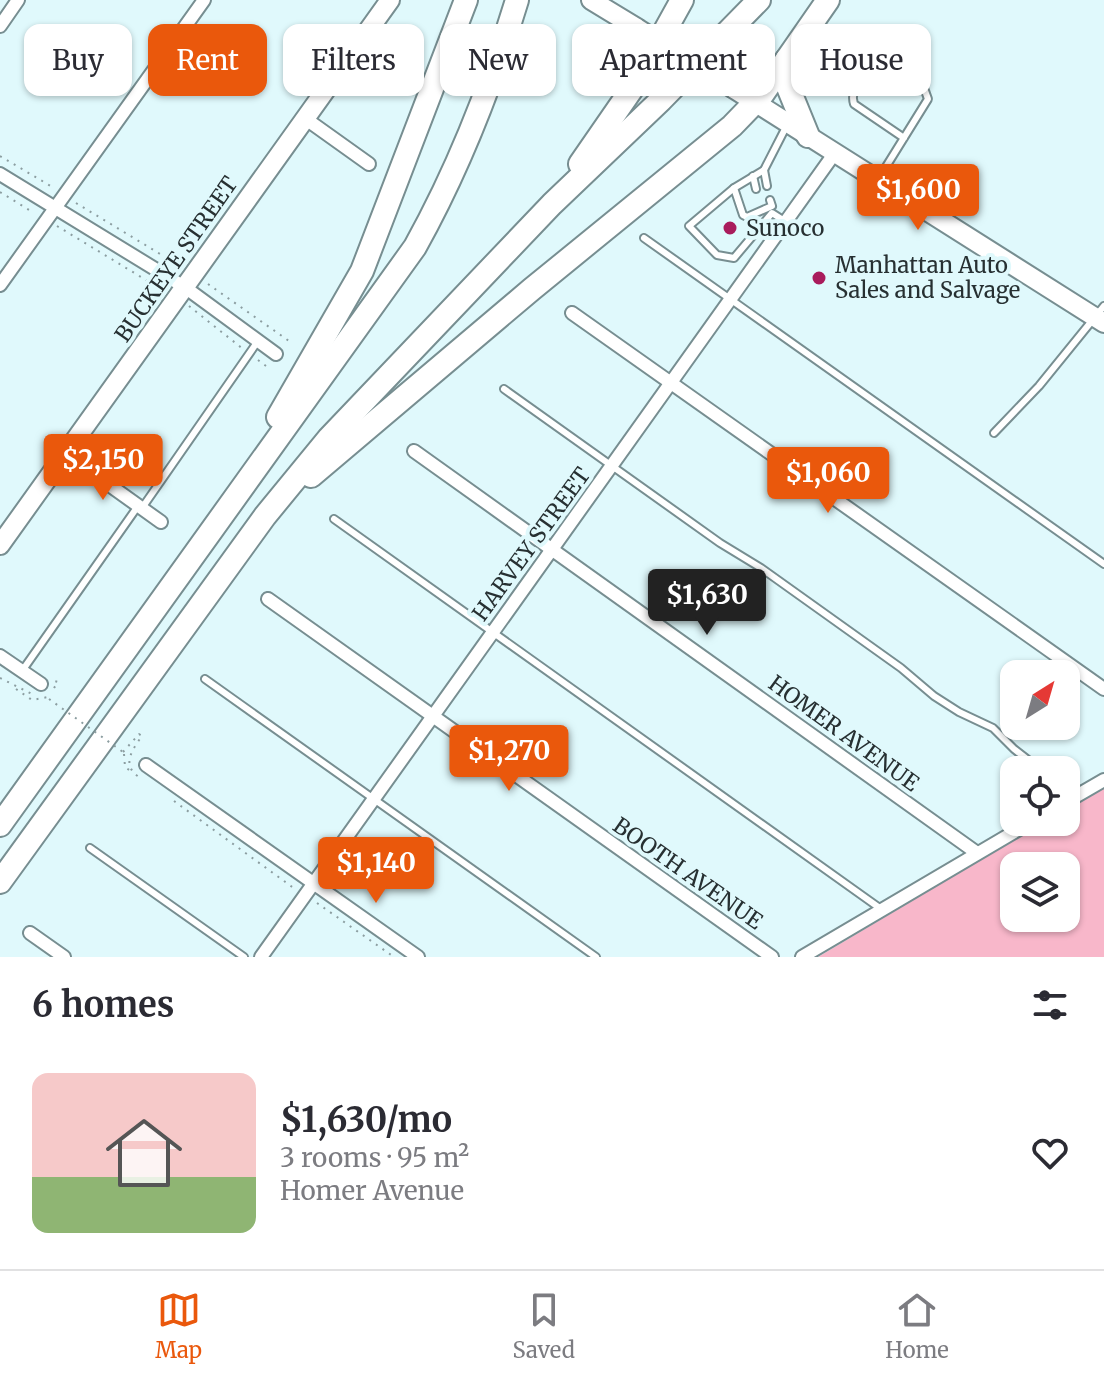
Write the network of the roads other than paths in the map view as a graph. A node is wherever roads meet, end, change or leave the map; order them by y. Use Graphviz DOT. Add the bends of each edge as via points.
graph roads {
  1 [pos="18,0"];
  2 [pos="204,0"];
  3 [pos="390,0"];
  4 [pos="466,0"];
  5 [pos="517,0"];
  6 [pos="591,0"];
  7 [pos="682,0"];
  8 [pos="759,0"];
  9 [pos="828,0"];
  10 [pos="0,26"];
  11 [pos="787,59"];
  12 [pos="755,102"];
  13 [pos="306,119"];
  14 [pos="788,124"];
  15 [pos="808,136"];
  16 [pos="904,138"];
  17 [pos="834,154"];
  18 [pos="369,164"];
  19 [pos="764,170"];
  20 [pos="0,174"];
  21 [pos="753,176"];
  22 [pos="877,181"];
  23 [pos="767,186"];
  24 [pos="734,188"];
  25 [pos="756,189"];
  26 [pos="770,200"];
  27 [pos="60,201"];
  28 [pos="759,203"];
  29 [pos="552,204"];
  30 [pos="761,211"];
  31 [pos="786,222"];
  32 [pos="764,223"];
  33 [pos="644,238"];
  34 [pos="748,241"];
  35 [pos="763,253"];
  36 [pos="0,285"];
  37 [pos="185,288"];
  38 [pos="731,299"];
  39 [pos="572,313"];
  40 [pos="1101,316"];
  41 [pos="258,341"];
  42 [pos="276,354"];
  43 [pos="672,382"];
  44 [pos="504,389"];
  45 [pos="994,433"];
  46 [pos="414,451"];
  47 [pos="66,454"];
  48 [pos="612,466"];
  49 [pos="237,494"];
  50 [pos="140,507"];
  51 [pos="265,516"];
  52 [pos="334,519"];
  53 [pos="161,522"];
  54 [pos="0,545"];
  55 [pos="553,548"];
  56 [pos="1104,564"];
  57 [pos="268,599"];
  58 [pos="492,633"];
  59 [pos="0,656"];
  60 [pos="22,671"];
  61 [pos="205,679"];
  62 [pos="41,684"];
  63 [pos="1104,689"];
  64 [pos="433,716"];
  65 [pos="1023,756"];
  66 [pos="146,765"];
  67 [pos="1104,780"];
  68 [pos="1080,791"];
  69 [pos="374,800"];
  70 [pos="0,825"];
  71 [pos="1007,836"];
  72 [pos="90,848"];
  73 [pos="977,853"];
  74 [pos="0,882"];
  75 [pos="314,883"];
  76 [pos="882,909"];
  77 [pos="30,933"];
  78 [pos="64,957"];
  79 [pos="244,957"];
  80 [pos="261,957"];
  81 [pos="418,957"];
  82 [pos="596,957"];
  83 [pos="772,957"];
  84 [pos="802,957"];
  1 -- 10 [label="street"];
  2 -- 27 [label="street"];
  3 -- 13 [label="street, BUCKEYE STREET"];
  4 -- 49 [label="highway" via="362,271"];
  5 -- 49 [label="highway" via="479,116 423,233"];
  6 -- 12 [label="street, bridge"];
  7 -- 29 [label="highway" via="636,83"];
  8 -- 29 [label="highway"];
  9 -- 11 [label="highway"];
  11 -- 12 [label="highway"];
  11 -- 15 [label="highway" via="788,87"];
  12 -- 14 [label="street"];
  12 -- 51 [label="highway"];
  13 -- 18 [label="street"];
  13 -- 37 [label="street, BUCKEYE STREET"];
  14 -- 15 [label="street"];
  14 -- 19 [label="lane"];
  15 -- 17 [label="street"];
  16 -- 16 [label="lane" via="928,93 875,62 854,90 854,104"];
  16 -- 22 [label="lane"];
  17 -- 22 [label="street"];
  17 -- 31 [label="street, HARVEY STREET"];
  19 -- 21 [label="lane"];
  19 -- 23 [label="lane"];
  20 -- 27 [label="street"];
  21 -- 24 [label="lane"];
  21 -- 25 [label="lane"];
  22 -- 40 [label="street"];
  24 -- 30 [label="lane" via="743,215"];
  24 -- 34 [label="lane" via="689,226 717,255 734,258"];
  26 -- 30 [label="lane" via="772,206"];
  27 -- 36 [label="street"];
  27 -- 37 [label="street"];
  28 -- 30 [label="lane"];
  29 -- 51 [label="highway" via="340,426"];
  30 -- 32 [label="lane"];
  31 -- 32 [label="lane" via="772,213"];
  31 -- 35 [label="street, HARVEY STREET"];
  32 -- 34 [label="lane"];
  33 -- 38 [label="lane"];
  34 -- 35 [label="lane"];
  35 -- 38 [label="street, HARVEY STREET"];
  37 -- 41 [label="street"];
  37 -- 47 [label="street, BUCKEYE STREET"];
  38 -- 43 [label="street, HARVEY STREET"];
  38 -- 56 [label="lane"];
  39 -- 43 [label="street"];
  40 -- 45 [label="lane"];
  41 -- 42 [label="street"];
  41 -- 50 [label="lane"];
  43 -- 48 [label="street, HARVEY STREET"];
  43 -- 63 [label="street"];
  44 -- 48 [label="lane"];
  46 -- 55 [label="street, HOMER AVENUE"];
  47 -- 50 [label="street"];
  47 -- 54 [label="street, BUCKEYE STREET"];
  48 -- 55 [label="street, HARVEY STREET"];
  48 -- 65 [label="lane" via="934,696 993,728"];
  49 -- 70 [label="highway"];
  50 -- 53 [label="street"];
  50 -- 60 [label="lane"];
  51 -- 74 [label="highway"];
  52 -- 58 [label="lane"];
  55 -- 58 [label="street, HARVEY STREET"];
  55 -- 73 [label="street, HOMER AVENUE"];
  57 -- 64 [label="street, BOOTH AVENUE"];
  58 -- 64 [label="street, HARVEY STREET"];
  58 -- 76 [label="lane"];
  59 -- 60 [label="street"];
  60 -- 62 [label="street"];
  61 -- 69 [label="lane"];
  64 -- 69 [label="street, HARVEY STREET"];
  64 -- 83 [label="street, BOOTH AVENUE"];
  66 -- 75 [label="street"];
  67 -- 68 [label="street"];
  69 -- 75 [label="street, HARVEY STREET"];
  69 -- 82 [label="lane"];
  71 -- 73 [label="street"];
  72 -- 79 [label="lane"];
  73 -- 76 [label="street"];
  75 -- 80 [label="street, HARVEY STREET"];
  75 -- 81 [label="street"];
  76 -- 84 [label="street"];
  77 -- 78 [label="street"];
}
